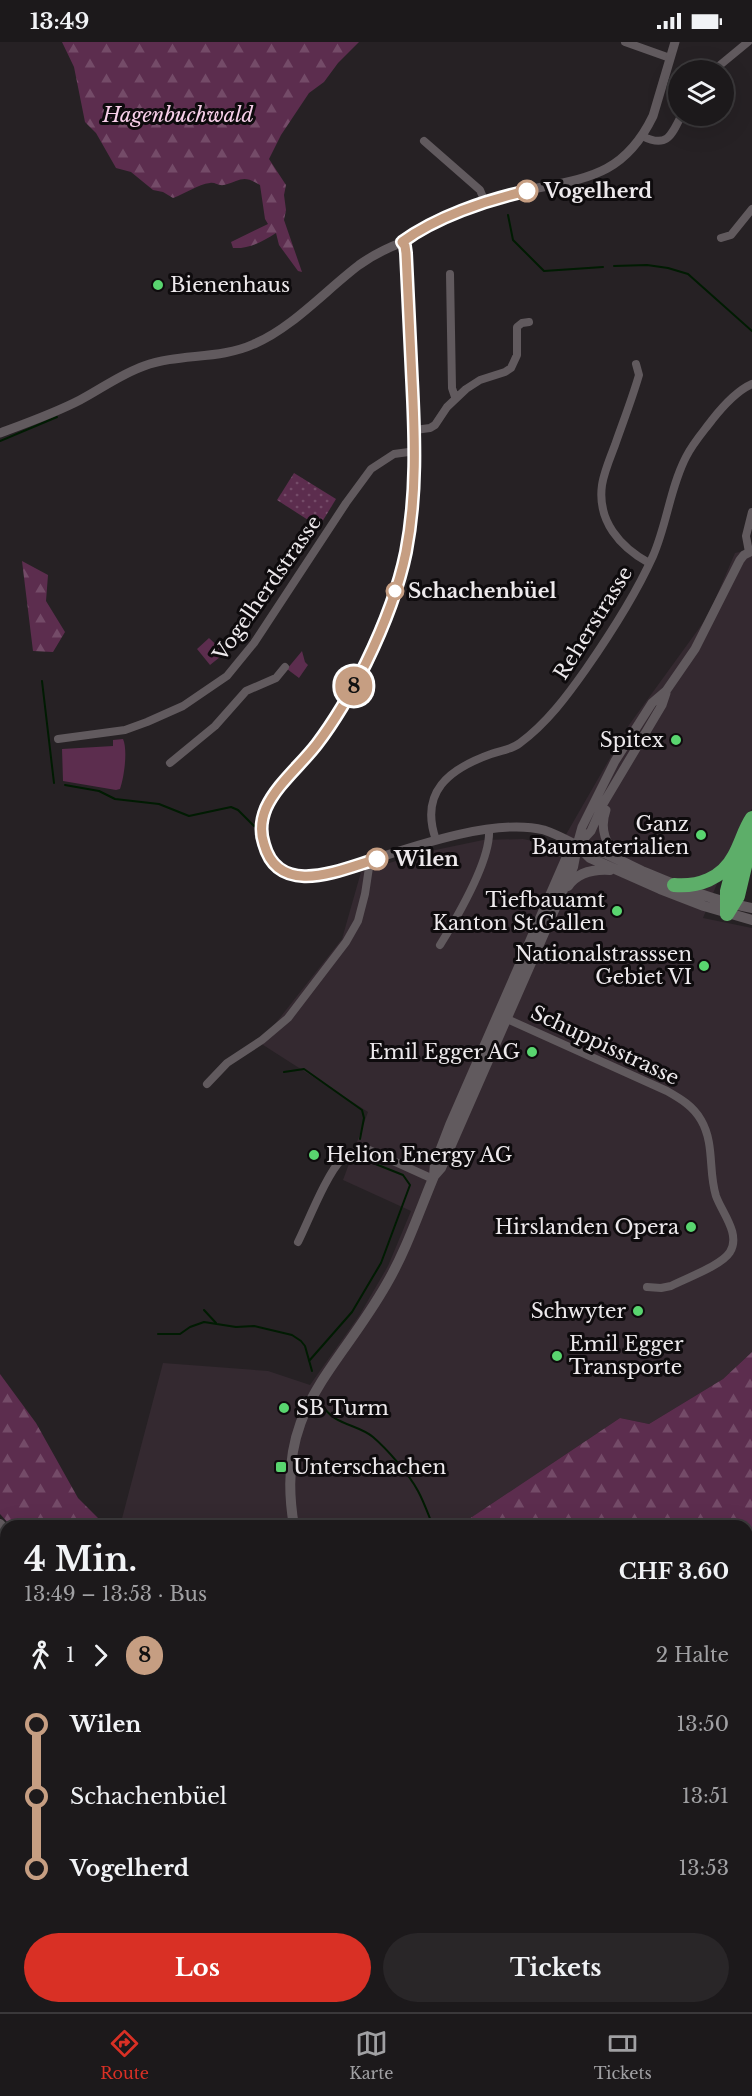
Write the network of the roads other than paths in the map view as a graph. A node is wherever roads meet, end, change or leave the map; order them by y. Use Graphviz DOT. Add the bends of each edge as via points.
graph roads {
  1 [pos="626,42"];
  2 [pos="675,42"];
  3 [pos="748,42"];
  4 [pos="670,58"];
  5 [pos="726,60"];
  6 [pos="675,126"];
  7 [pos="642,136"];
  8 [pos="424,141"];
  9 [pos="485,202"];
  10 [pos="752,209"];
  11 [pos="721,238"];
  12 [pos="402,242"];
  13 [pos="450,274"];
  14 [pos="529,322"];
  15 [pos="636,364"];
  16 [pos="752,384"];
  17 [pos="455,397"];
  18 [pos="415,430"];
  19 [pos="0,433"];
  20 [pos="416,451"];
  21 [pos="752,512"];
  22 [pos="750,552"];
  23 [pos="649,563"];
  24 [pos="285,667"];
  25 [pos="666,691"];
  26 [pos="58,739"];
  27 [pos="170,763"];
  28 [pos="617,780"];
  29 [pos="752,818"];
  30 [pos="489,830"];
  31 [pos="752,837"];
  32 [pos="436,840"];
  33 [pos="577,845"];
  34 [pos="742,852"];
  35 [pos="370,861"];
  36 [pos="619,866"];
  37 [pos="752,877"];
  38 [pos="674,885"];
  39 [pos="558,902"];
  40 [pos="729,907"];
  41 [pos="752,908"];
  42 [pos="752,920"];
  43 [pos="440,945"];
  44 [pos="503,1018"];
  45 [pos="207,1084"];
  46 [pos="433,1177"];
  47 [pos="298,1242"];
  48 [pos="647,1287"];
  49 [pos="293,1520"];
  1 -- 4 [label="street"];
  2 -- 4 [label="street"];
  3 -- 5 [label="street"];
  4 -- 7 [label="street" via="653,116"];
  6 -- 7 [label="street" via="662,141"];
  7 -- 9 [label="street" via="620,161 588,177"];
  8 -- 9 [label="street" via="480,190"];
  9 -- 12 [label="street"];
  10 -- 11 [label="street" via="731,235"];
  12 -- 18 [label="street" via="406,253"];
  12 -- 19 [label="street" via="368,259 255,344 227,353 159,361 77,402"];
  13 -- 17 [label="street"];
  14 -- 17 [label="street" via="517,327 517,355 511,368 472,384"];
  15 -- 23 [label="street" via="639,375 607,466 602,502 616,538"];
  16 -- 23 [label="street, Reherstrasse" via="722,408 686,457"];
  17 -- 18 [label="street" via="435,425"];
  18 -- 20 [label="street"];
  20 -- 26 [label="street, Vogelherdstrasse" via="394,454 371,469 254,643 227,676 183,706 136,726"];
  20 -- 35 [label="street" via="405,553 377,641 335,719 268,805 261,831 273,862 296,876 318,877"];
  21 -- 22 [label="street" via="746,536"];
  22 -- 25 [label="street" via="740,560 695,648"];
  23 -- 32 [label="street, Reherstrasse" via="620,618 551,715 517,745 458,769 440,785 431,809"];
  24 -- 27 [label="street" via="276,678 246,692"];
  25 -- 28 [label="street" via="662,705"];
  25 -- 33 [label="street" via="652,703 615,761"];
  28 -- 33 [label="street" via="591,831"];
  28 -- 36 [label="street" via="602,821 606,842"];
  29 -- 34 [label="highway"];
  30 -- 32 [label="street"];
  30 -- 33 [label="street" via="536,829"];
  30 -- 43 [label="street" via="482,863"];
  31 -- 34 [label="highway"];
  32 -- 35 [label="street"];
  33 -- 36 [label="main road" via="590,858"];
  33 -- 39 [label="main road" via="575,863"];
  33 -- 44 [label="main road" via="566,859"];
  34 -- 37 [label="highway"];
  34 -- 38 [label="highway" via="717,876 695,884"];
  34 -- 40 [label="highway" via="729,883"];
  35 -- 45 [label="street" via="358,921 346,942 288,1018 227,1063"];
  36 -- 38 [label="main road"];
  36 -- 39 [label="main road" via="579,876"];
  36 -- 40 [label="main road" via="687,900"];
  38 -- 40 [label="main road"];
  39 -- 44 [label="main road"];
  40 -- 41 [label="main road"];
  40 -- 42 [label="main road"];
  44 -- 46 [label="main road" via="450,1125"];
  44 -- 48 [label="street, Schuppisstrasse" via="668,1090 690,1105 704,1125 711,1149 714,1189 733,1234 732,1246 718,1262 670,1286"];
  46 -- 47 [label="street" via="369,1150 351,1153 333,1170"];
  46 -- 49 [label="main road" via="388,1283 328,1368 302,1415 290,1471"];
}
